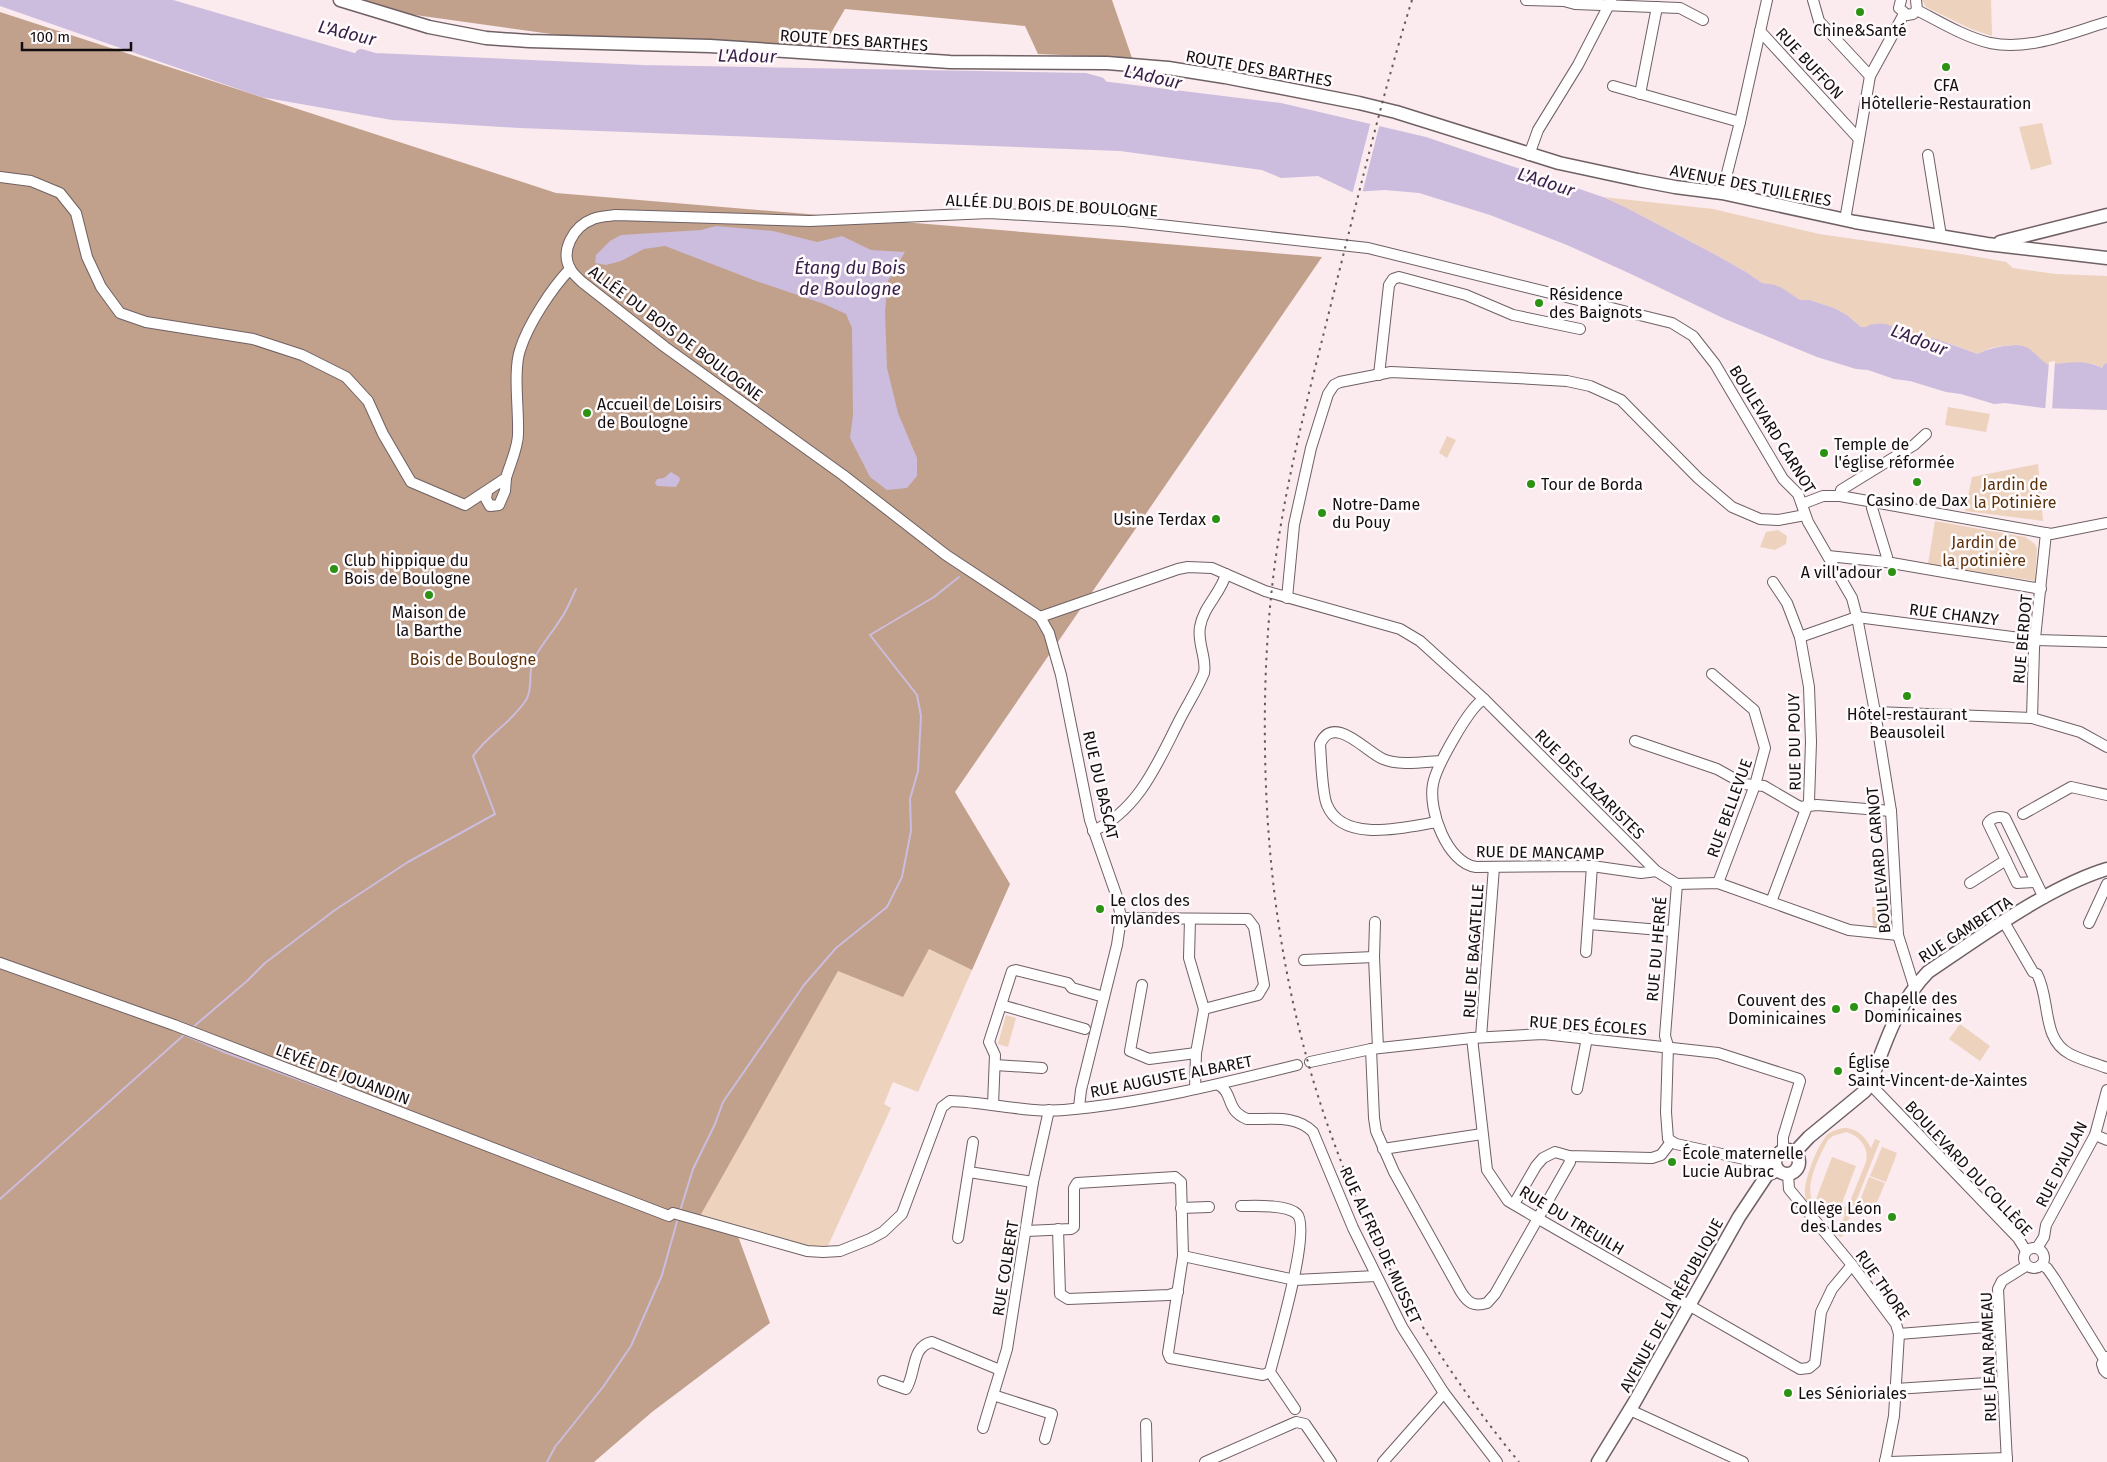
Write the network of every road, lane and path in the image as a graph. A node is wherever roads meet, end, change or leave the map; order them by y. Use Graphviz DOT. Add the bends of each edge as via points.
graph roads {
  1 [pos="340,0"];
  2 [pos="1526,0"];
  3 [pos="1767,0"];
  4 [pos="1813,0"];
  5 [pos="1900,0"];
  6 [pos="1610,3"];
  7 [pos="1916,5"];
  8 [pos="1657,7"];
  9 [pos="1904,14"];
  10 [pos="1704,20"];
  11 [pos="2107,22"];
  12 [pos="1760,31"];
  13 [pos="1870,76"];
  14 [pos="1613,86"];
  15 [pos="1640,94"];
  16 [pos="1396,112"];
  17 [pos="1740,122"];
  18 [pos="1859,139"];
  19 [pos="1529,155"];
  20 [pos="1928,155"];
  21 [pos="0,177"];
  22 [pos="1722,193"];
  23 [pos="2107,215"];
  24 [pos="1845,220"];
  25 [pos="1940,236"];
  26 [pos="1988,244"];
  27 [pos="1368,248"];
  28 [pos="2107,258"];
  29 [pos="570,269"];
  30 [pos="1580,329"];
  31 [pos="1380,375"];
  32 [pos="1926,434"];
  33 [pos="506,478"];
  34 [pos="487,492"];
  35 [pos="1840,496"];
  36 [pos="1873,503"];
  37 [pos="1802,504"];
  38 [pos="1805,515"];
  39 [pos="2107,517"];
  40 [pos="2107,524"];
  41 [pos="2046,533"];
  42 [pos="1828,556"];
  43 [pos="1886,562"];
  44 [pos="1226,574"];
  45 [pos="1773,582"];
  46 [pos="2041,589"];
  47 [pos="1287,598"];
  48 [pos="1040,617"];
  49 [pos="1857,617"];
  50 [pos="1800,637"];
  51 [pos="2036,640"];
  52 [pos="2107,642"];
  53 [pos="1712,674"];
  54 [pos="1484,699"];
  55 [pos="1875,712"];
  56 [pos="2032,718"];
  57 [pos="1635,741"];
  58 [pos="2107,747"];
  59 [pos="1441,761"];
  60 [pos="1755,785"];
  61 [pos="2107,795"];
  62 [pos="1808,806"];
  63 [pos="1891,811"];
  64 [pos="2023,814"];
  65 [pos="1437,822"];
  66 [pos="1093,831"];
  67 [pos="2006,860"];
  68 [pos="1592,866"];
  69 [pos="1494,867"];
  70 [pos="2107,869"];
  71 [pos="1656,871"];
  72 [pos="1718,882"];
  73 [pos="1970,882"];
  74 [pos="2036,882"];
  75 [pos="1677,884"];
  76 [pos="2107,884"];
  77 [pos="2044,898"];
  78 [pos="1771,902"];
  79 [pos="1121,918"];
  80 [pos="1190,920"];
  81 [pos="1375,922"];
  82 [pos="2004,922"];
  83 [pos="2089,923"];
  84 [pos="1588,924"];
  85 [pos="1672,931"];
  86 [pos="1898,935"];
  87 [pos="1586,952"];
  88 [pos="1374,957"];
  89 [pos="1304,960"];
  90 [pos="0,963"];
  91 [pos="1142,985"];
  92 [pos="1914,986"];
  93 [pos="1104,997"];
  94 [pos="1000,1005"];
  95 [pos="1204,1009"];
  96 [pos="1085,1029"];
  97 [pos="1477,1037"];
  98 [pos="1587,1038"];
  99 [pos="1668,1046"];
  100 [pos="1375,1049"];
  101 [pos="1196,1053"];
  102 [pos="1310,1062"];
  103 [pos="995,1065"];
  104 [pos="1297,1065"];
  105 [pos="1042,1068"];
  106 [pos="2107,1068"];
  107 [pos="1870,1084"];
  108 [pos="1219,1085"];
  109 [pos="1195,1089"];
  110 [pos="1577,1089"];
  111 [pos="2107,1090"];
  112 [pos="993,1105"];
  113 [pos="1079,1107"];
  114 [pos="1048,1110"];
  115 [pos="1482,1134"];
  116 [pos="2095,1135"];
  117 [pos="2107,1140"];
  118 [pos="973,1142"];
  119 [pos="1671,1142"];
  120 [pos="1383,1148"];
  121 [pos="1789,1152"];
  122 [pos="1569,1156"];
  123 [pos="1780,1170"];
  124 [pos="969,1172"];
  125 [pos="1034,1182"];
  126 [pos="1514,1204"];
  127 [pos="1241,1206"];
  128 [pos="1209,1207"];
  129 [pos="1181,1208"];
  130 [pos="677,1214"];
  131 [pos="1537,1218"];
  132 [pos="1058,1230"];
  133 [pos="1026,1231"];
  134 [pos="958,1238"];
  135 [pos="2037,1248"];
  136 [pos="2026,1251"];
  137 [pos="1183,1256"];
  138 [pos="1852,1265"];
  139 [pos="2026,1266"];
  140 [pos="2042,1266"];
  141 [pos="1376,1276"];
  142 [pos="1295,1280"];
  143 [pos="1178,1292"];
  144 [pos="1689,1306"];
  145 [pos="2000,1326"];
  146 [pos="1899,1334"];
  147 [pos="2106,1358"];
  148 [pos="1000,1370"];
  149 [pos="1270,1372"];
  150 [pos="2107,1373"];
  151 [pos="883,1382"];
  152 [pos="2002,1382"];
  153 [pos="1896,1389"];
  154 [pos="1444,1392"];
  155 [pos="993,1395"];
  156 [pos="1295,1408"];
  157 [pos="1630,1410"];
  158 [pos="1146,1424"];
  159 [pos="983,1428"];
  160 [pos="1046,1439"];
  161 [pos="2007,1460"];
  162 [pos="1885,1461"];
  163 [pos="1147,1462"];
  164 [pos="1205,1462"];
  165 [pos="1331,1462"];
  166 [pos="1383,1462"];
  167 [pos="1497,1462"];
  168 [pos="1598,1462"];
  169 [pos="1743,1462"];
  1 -- 16 [label="main road, ROUTE DES BARTHES" via="429,27 486,38 710,46 950,62 1107,63 1225,76"];
  2 -- 6 [label="street"];
  3 -- 12 [label="street, RUE BUFFON"];
  4 -- 13 [label="street" via="1819,21"];
  5 -- 9 [label="street"];
  6 -- 8 [label="street"];
  6 -- 19 [label="street" via="1578,65 1538,130"];
  7 -- 9 [label="street" via="1912,14"];
  7 -- 11 [label="street" via="1974,38 2004,45 2036,43"];
  8 -- 10 [label="street" via="1680,8"];
  8 -- 15 [label="street"];
  9 -- 13 [label="street"];
  12 -- 17 [label="street"];
  12 -- 18 [label="street, RUE BUFFON"];
  13 -- 18 [label="street"];
  14 -- 15 [label="street"];
  15 -- 17 [label="street"];
  16 -- 19 [label="main road, AVENUE DES TUILERIES"];
  17 -- 22 [label="street"];
  18 -- 24 [label="street"];
  19 -- 22 [label="main road, AVENUE DES TUILERIES" via="1638,180"];
  20 -- 25 [label="street"];
  21 -- 34 [label="street" via="31,181 60,193 76,213 87,257 101,287 120,313 146,322 253,339 302,355 346,377 368,401 411,482 465,505"];
  22 -- 24 [label="main road, AVENUE DES TUILERIES"];
  23 -- 26 [label="main road"];
  24 -- 25 [label="main road, AVENUE DES TUILERIES"];
  25 -- 26 [label="main road, AVENUE DES TUILERIES"];
  26 -- 28 [label="main road, AVENUE DES TUILERIES"];
  27 -- 29 [label="street, ALLÉE DU BOIS DE BOULOGNE" via="1124,221 989,213 810,221 616,215 594,218 579,226 569,240"];
  27 -- 37 [label="street, BOULEVARD CARNOT" via="1672,323 1693,336 1715,364 1783,479 1798,494"];
  29 -- 33 [label="street" via="536,317 520,350 518,437"];
  29 -- 48 [label="street, ALLÉE DU BOIS DE BOULOGNE" via="646,333 843,475 946,555"];
  30 -- 31 [label="street" via="1513,315 1466,295 1399,277 1388,285"];
  31 -- 38 [label="street" via="1392,372 1516,378 1590,386 1621,400 1698,478 1732,507 1760,519 1778,520"];
  31 -- 47 [label="street" via="1340,382 1328,394 1311,448 1294,525"];
  32 -- 35 [label="street" via="1914,445 1841,490"];
  33 -- 34 [label="street"];
  33 -- 34 [label="street" via="499,505 490,506"];
  35 -- 36 [label="street"];
  35 -- 37 [label="street" via="1823,496"];
  36 -- 41 [label="street"];
  36 -- 43 [label="street"];
  37 -- 38 [label="street, BOULEVARD CARNOT"];
  38 -- 42 [label="street, BOULEVARD CARNOT"];
  39 -- 41 [label="street"];
  40 -- 41 [label="street" via="2060,534"];
  41 -- 46 [label="street, RUE BERDOT"];
  42 -- 43 [label="street"];
  42 -- 49 [label="street, BOULEVARD CARNOT" via="1852,598"];
  43 -- 46 [label="street"];
  44 -- 47 [label="street"];
  44 -- 48 [label="street" via="1212,568 1183,568"];
  44 -- 66 [label="street" via="1200,623 1198,634 1204,673 1158,765 1148,781 1111,820"];
  45 -- 50 [label="street, RUE DU POUY" via="1787,603"];
  46 -- 51 [label="street, RUE BERDOT"];
  47 -- 54 [label="street, RUE DES LAZARISTES" via="1400,629 1433,651"];
  48 -- 66 [label="street, RUE DU BASCAT" via="1049,633 1061,675"];
  49 -- 50 [label="street, RUE CHANZY"];
  49 -- 51 [label="street, RUE CHANZY"];
  49 -- 55 [label="street, BOULEVARD CARNOT"];
  50 -- 62 [label="street, RUE DU POUY" via="1809,687"];
  51 -- 52 [label="street, RUE CHANZY"];
  51 -- 56 [label="street, RUE BERDOT"];
  53 -- 60 [label="street, RUE BELLEVUE" via="1750,705 1758,717 1765,748"];
  54 -- 59 [label="street, RUE DE MANCAMP" via="1475,706"];
  54 -- 71 [label="street, RUE DES LAZARISTES"];
  55 -- 56 [label="street"];
  55 -- 63 [label="street, BOULEVARD CARNOT"];
  56 -- 58 [label="street" via="2080,732"];
  57 -- 60 [label="street" via="1717,770 1744,784"];
  59 -- 65 [label="street, RUE DE MANCAMP" via="1432,785"];
  59 -- 65 [label="street" via="1393,762 1383,759 1345,733 1329,734 1320,744 1326,803 1341,821 1363,830 1376,831"];
  60 -- 62 [label="street" via="1770,788 1794,805"];
  60 -- 72 [label="street, RUE BELLEVUE"];
  61 -- 64 [label="street" via="2071,787"];
  62 -- 63 [label="street"];
  62 -- 78 [label="street, RUE DU POUY"];
  63 -- 86 [label="street, BOULEVARD CARNOT"];
  65 -- 69 [label="street, RUE DE MANCAMP" via="1462,864"];
  66 -- 79 [label="street, RUE DU BASCAT" via="1117,897"];
  67 -- 73 [label="street"];
  67 -- 74 [label="street" via="2017,884"];
  67 -- 74 [label="street" via="1988,823 1998,817 2005,818"];
  68 -- 69 [label="street, RUE DE MANCAMP"];
  68 -- 71 [label="street, RUE DE MANCAMP" via="1641,873"];
  68 -- 84 [label="street"];
  69 -- 97 [label="street, RUE DE BAGATELLE"];
  70 -- 77 [label="main road, RUE GAMBETTA"];
  71 -- 75 [label="street, RUE DES LAZARISTES"];
  72 -- 75 [label="street"];
  72 -- 78 [label="street"];
  74 -- 77 [label="street"];
  75 -- 85 [label="street, RUE DU HERRÉ"];
  76 -- 83 [label="street"];
  77 -- 82 [label="main road, RUE GAMBETTA"];
  78 -- 86 [label="street" via="1849,930"];
  79 -- 80 [label="street"];
  79 -- 93 [label="street, RUE DU BASCAT"];
  80 -- 95 [label="street" via="1189,958"];
  80 -- 95 [label="street" via="1248,919 1254,927 1264,985 1258,995"];
  81 -- 88 [label="street"];
  82 -- 92 [label="main road, RUE GAMBETTA" via="1928,972"];
  82 -- 106 [label="street" via="2043,985 2054,1041 2070,1054"];
  84 -- 85 [label="street"];
  84 -- 87 [label="street"];
  85 -- 99 [label="street, RUE DU HERRÉ" via="1665,1036"];
  86 -- 92 [label="street, BOULEVARD CARNOT"];
  88 -- 89 [label="street"];
  88 -- 100 [label="street"];
  90 -- 130 [label="street, LEVÉE DE JOUANDIN" via="188,1031 669,1216"];
  91 -- 101 [label="street" via="1130,1052 1149,1059"];
  92 -- 107 [label="main road, RUE GAMBETTA" via="1891,1024"];
  93 -- 94 [label="street" via="1072,988 1068,983 1012,970"];
  93 -- 113 [label="street, RUE DU BASCAT"];
  94 -- 96 [label="street"];
  94 -- 103 [label="street" via="988,1042 995,1055"];
  95 -- 101 [label="street"];
  97 -- 98 [label="street, RUE DES ÉCOLES" via="1544,1034"];
  97 -- 100 [label="street, RUE DES ÉCOLES"];
  97 -- 115 [label="street, RUE DU TREUILH"];
  98 -- 99 [label="street, RUE DES ÉCOLES"];
  98 -- 110 [label="street"];
  99 -- 119 [label="street, RUE DU HERRÉ" via="1666,1112"];
  99 -- 121 [label="street, RUE DES ÉCOLES" via="1718,1053 1799,1079 1783,1137"];
  100 -- 102 [label="street, RUE DES ÉCOLES"];
  100 -- 120 [label="street" via="1374,1118"];
  101 -- 109 [label="street"];
  103 -- 105 [label="street"];
  103 -- 112 [label="street"];
  104 -- 108 [label="street, RUE AUGUSTE ALBARET"];
  107 -- 121 [label="main road" via="1852,1103"];
  107 -- 136 [label="street, BOULEVARD DU COLLÈGE" via="2018,1238"];
  108 -- 109 [label="street, RUE AUGUSTE ALBARET"];
  108 -- 141 [label="street, RUE ALFRED DE MUSSET" via="1234,1112 1247,1120 1296,1120 1313,1132"];
  109 -- 113 [label="street, RUE AUGUSTE ALBARET"];
  111 -- 116 [label="street, RUE D'AULAN"];
  112 -- 114 [label="street, RUE AUGUSTE ALBARET"];
  112 -- 130 [label="street, RUE AUGUSTE ALBARET" via="958,1101 945,1104 902,1214 883,1232 840,1251 807,1252"];
  113 -- 114 [label="street, RUE AUGUSTE ALBARET"];
  114 -- 125 [label="street, RUE COLBERT"];
  115 -- 120 [label="street"];
  115 -- 126 [label="street, RUE DU TREUILH" via="1488,1170"];
  116 -- 117 [label="street"];
  116 -- 135 [label="street, RUE D'AULAN"];
  118 -- 124 [label="street"];
  119 -- 122 [label="street" via="1661,1155 1652,1158"];
  119 -- 123 [label="street"];
  120 -- 131 [label="street" via="1461,1292 1473,1305 1487,1304"];
  121 -- 123 [label="main road" via="1775,1158"];
  121 -- 123 [label="main road" via="1798,1164 1795,1170"];
  122 -- 126 [label="street" via="1555,1152 1543,1158"];
  122 -- 131 [label="street" via="1570,1162"];
  123 -- 138 [label="street, RUE THORE" via="1789,1189"];
  123 -- 144 [label="main road, AVENUE DE LA RÉPUBLIQUE" via="1767,1175 1762,1181"];
  124 -- 125 [label="street"];
  124 -- 134 [label="street"];
  125 -- 133 [label="street, RUE COLBERT"];
  126 -- 131 [label="street, RUE DU TREUILH"];
  127 -- 142 [label="street" via="1272,1206 1294,1211 1300,1217"];
  128 -- 129 [label="street"];
  129 -- 132 [label="street" via="1181,1182 1175,1177 1077,1183 1074,1188 1074,1227"];
  129 -- 137 [label="street"];
  131 -- 144 [label="street, RUE DU TREUILH"];
  132 -- 133 [label="street"];
  132 -- 143 [label="street" via="1060,1294 1068,1299"];
  133 -- 148 [label="street, RUE COLBERT" via="1007,1349"];
  135 -- 136 [label="street"];
  135 -- 140 [label="street" via="2044,1256"];
  136 -- 139 [label="street" via="2023,1261"];
  137 -- 142 [label="street"];
  137 -- 143 [label="street"];
  138 -- 144 [label="street, RUE DU TREUILH" via="1832,1290 1821,1312 1815,1363 1809,1368 1800,1369"];
  138 -- 146 [label="street, RUE THORE" via="1896,1324"];
  139 -- 140 [label="street" via="2036,1269"];
  139 -- 145 [label="street, RUE JEAN RAMEAU" via="2002,1281 1998,1289"];
  140 -- 147 [label="street" via="2047,1268"];
  141 -- 142 [label="street"];
  141 -- 154 [label="street, RUE ALFRED DE MUSSET" via="1402,1327"];
  142 -- 149 [label="street"];
  143 -- 149 [label="street" via="1170,1358 1263,1375"];
  144 -- 157 [label="main road, AVENUE DE LA RÉPUBLIQUE"];
  145 -- 146 [label="street"];
  145 -- 152 [label="street, RUE JEAN RAMEAU"];
  146 -- 153 [label="street, RUE THORE"];
  147 -- 150 [label="street" via="2102,1367"];
  148 -- 151 [label="street" via="932,1342 920,1348 906,1389"];
  148 -- 155 [label="street, RUE COLBERT"];
  149 -- 156 [label="street"];
  152 -- 153 [label="street"];
  152 -- 161 [label="street, RUE JEAN RAMEAU"];
  153 -- 162 [label="street, RUE THORE"];
  154 -- 166 [label="street"];
  154 -- 167 [label="street, RUE ALFRED DE MUSSET"];
  155 -- 159 [label="street, RUE COLBERT"];
  155 -- 160 [label="street" via="1052,1414"];
  157 -- 168 [label="main road, AVENUE DE LA RÉPUBLIQUE"];
  157 -- 169 [label="street"];
  158 -- 163 [label="street"];
  161 -- 162 [label="street"];
  164 -- 165 [label="street" via="1296,1422 1305,1424"];
}
